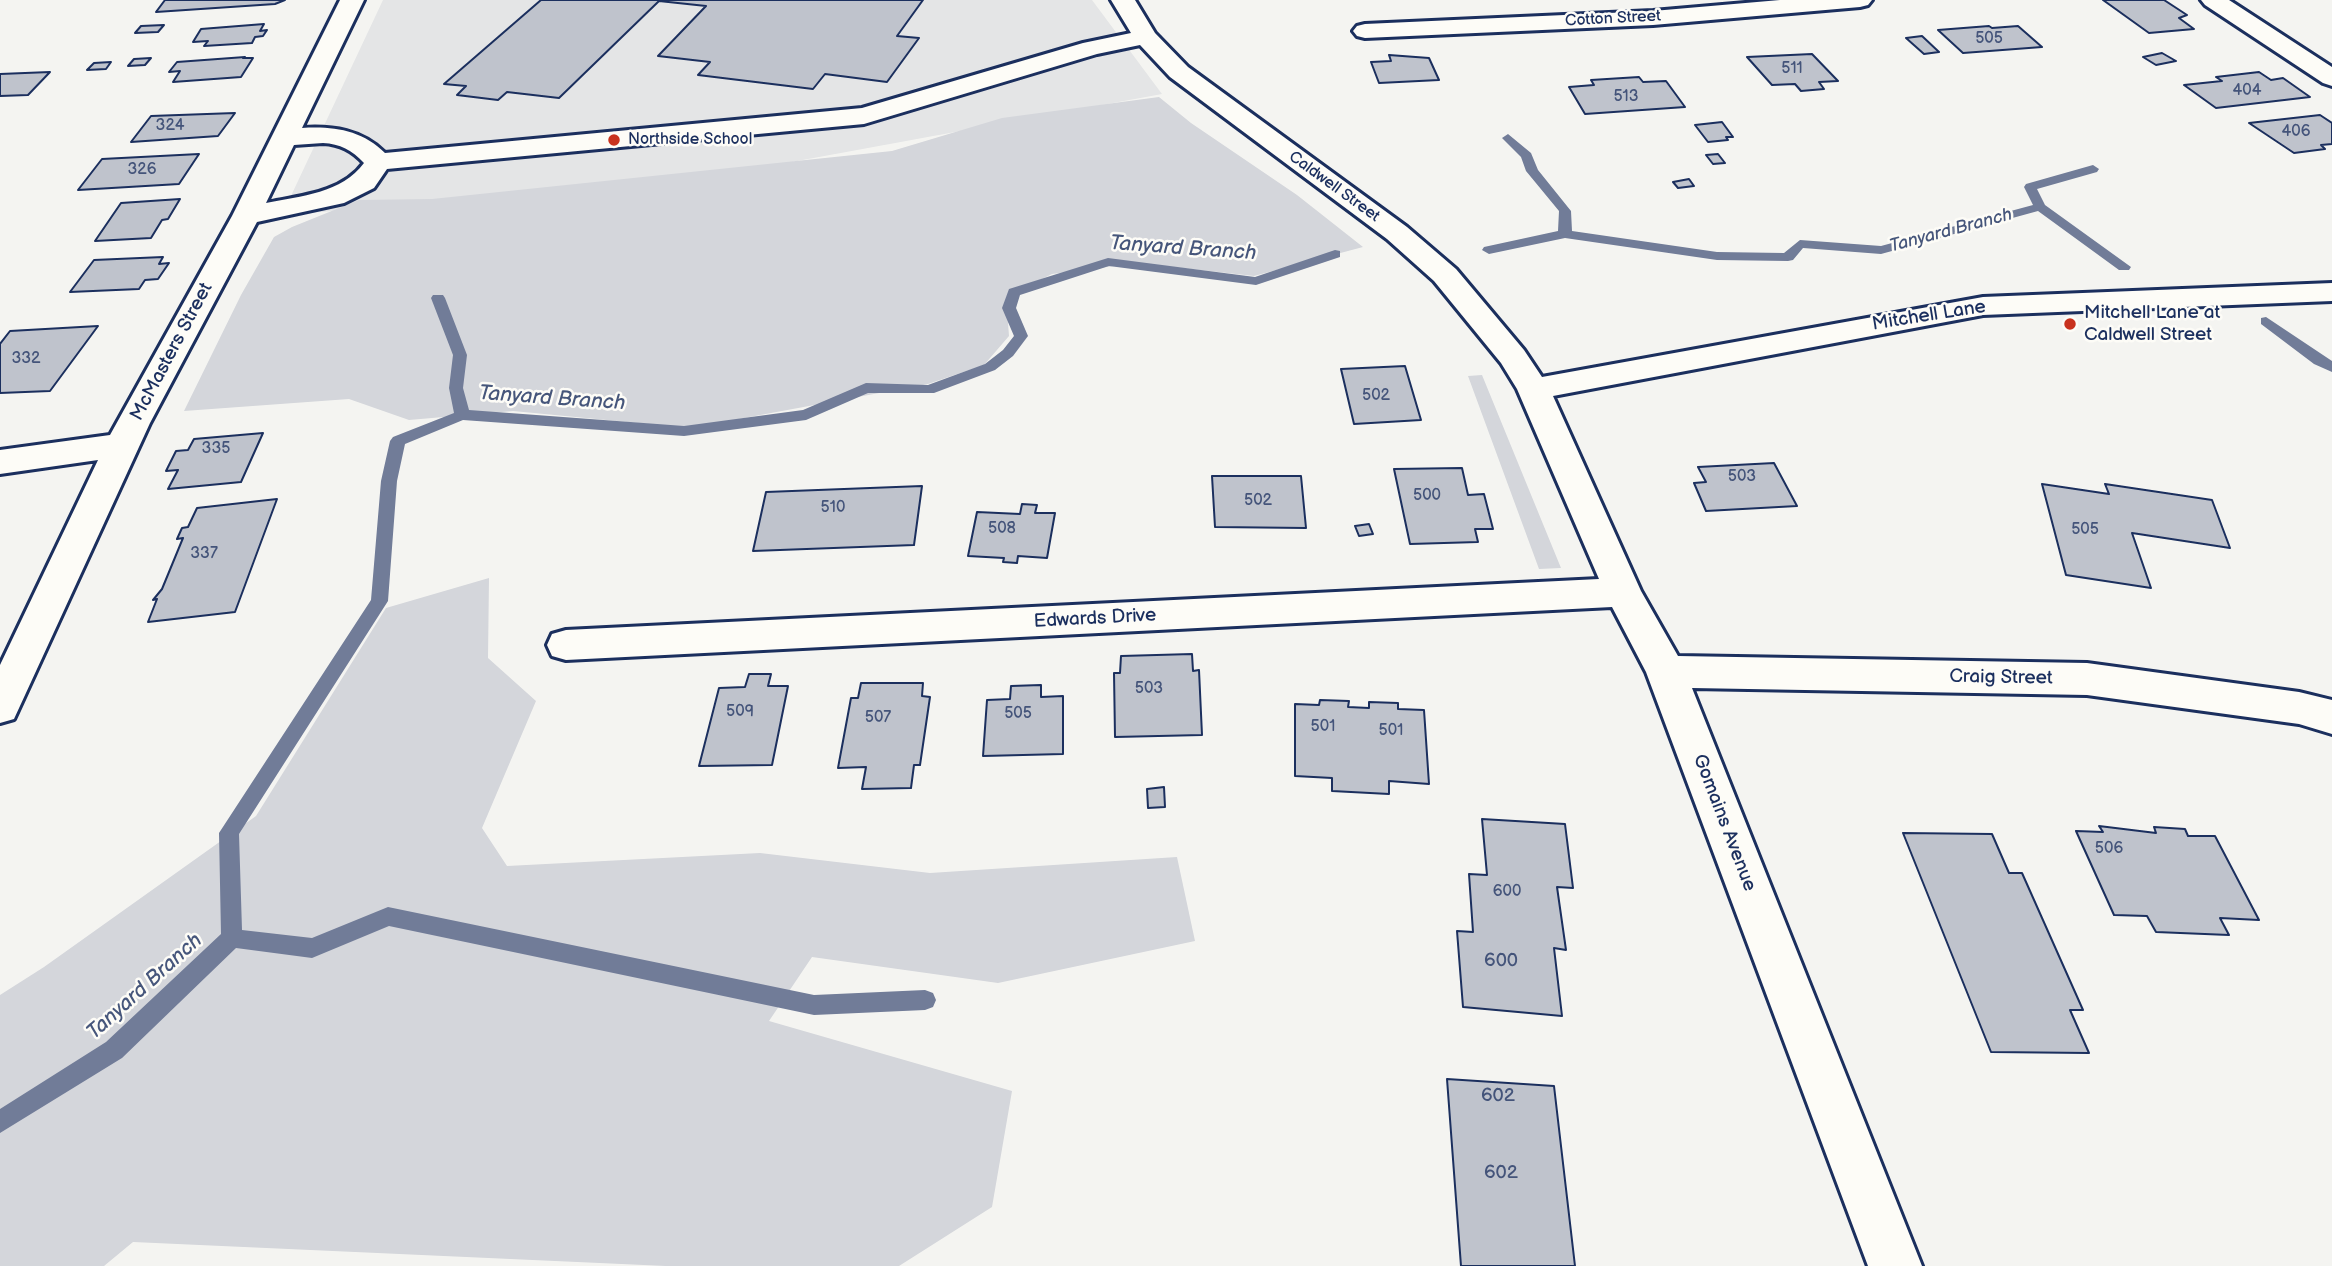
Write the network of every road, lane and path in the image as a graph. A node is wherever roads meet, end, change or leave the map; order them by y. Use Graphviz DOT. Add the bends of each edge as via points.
graph roads {
  1 [pos="352,0"];
  2 [pos="1123,0"];
  3 [pos="1860,0"];
  4 [pos="2213,0"];
  5 [pos="1645,9"];
  6 [pos="1365,31"];
  7 [pos="1145,37"];
  8 [pos="2332,78"];
  9 [pos="283,138"];
  10 [pos="378,162"];
  11 [pos="246,216"];
  12 [pos="2332,292"];
  13 [pos="1533,389"];
  14 [pos="123,445"];
  15 [pos="0,462"];
  16 [pos="1623,592"];
  17 [pos="566,645"];
  18 [pos="1666,672"];
  19 [pos="0,707"];
  20 [pos="2332,717"];
  21 [pos="1895,1266"];
  1 -- 9 [label="street, McMasters Street"];
  2 -- 7 [label="street, Caldwell Street"];
  3 -- 5 [label="street, Cotton Street"];
  4 -- 8 [label="street"];
  5 -- 6 [label="street, Cotton Street"];
  7 -- 10 [label="street" via="1060,57 864,117"];
  7 -- 13 [label="street, Caldwell Street" via="1179,72 1397,233 1445,275"];
  9 -- 10 [label="street" via="333,134 365,146"];
  9 -- 11 [label="street, McMasters Street"];
  10 -- 11 [label="street" via="365,182 334,197"];
  11 -- 14 [label="street, McMasters Street"];
  12 -- 13 [label="street, Mitchell Lane" via="1983,306"];
  13 -- 16 [label="street, Gomains Avenue"];
  14 -- 15 [label="street"];
  14 -- 19 [label="street, McMasters Street"];
  16 -- 17 [label="street, Edwards Drive"];
  16 -- 18 [label="street, Gomains Avenue"];
  18 -- 20 [label="street, Craig Street" via="2087,680 2299,708"];
  18 -- 21 [label="street, Gomains Avenue"];
}
